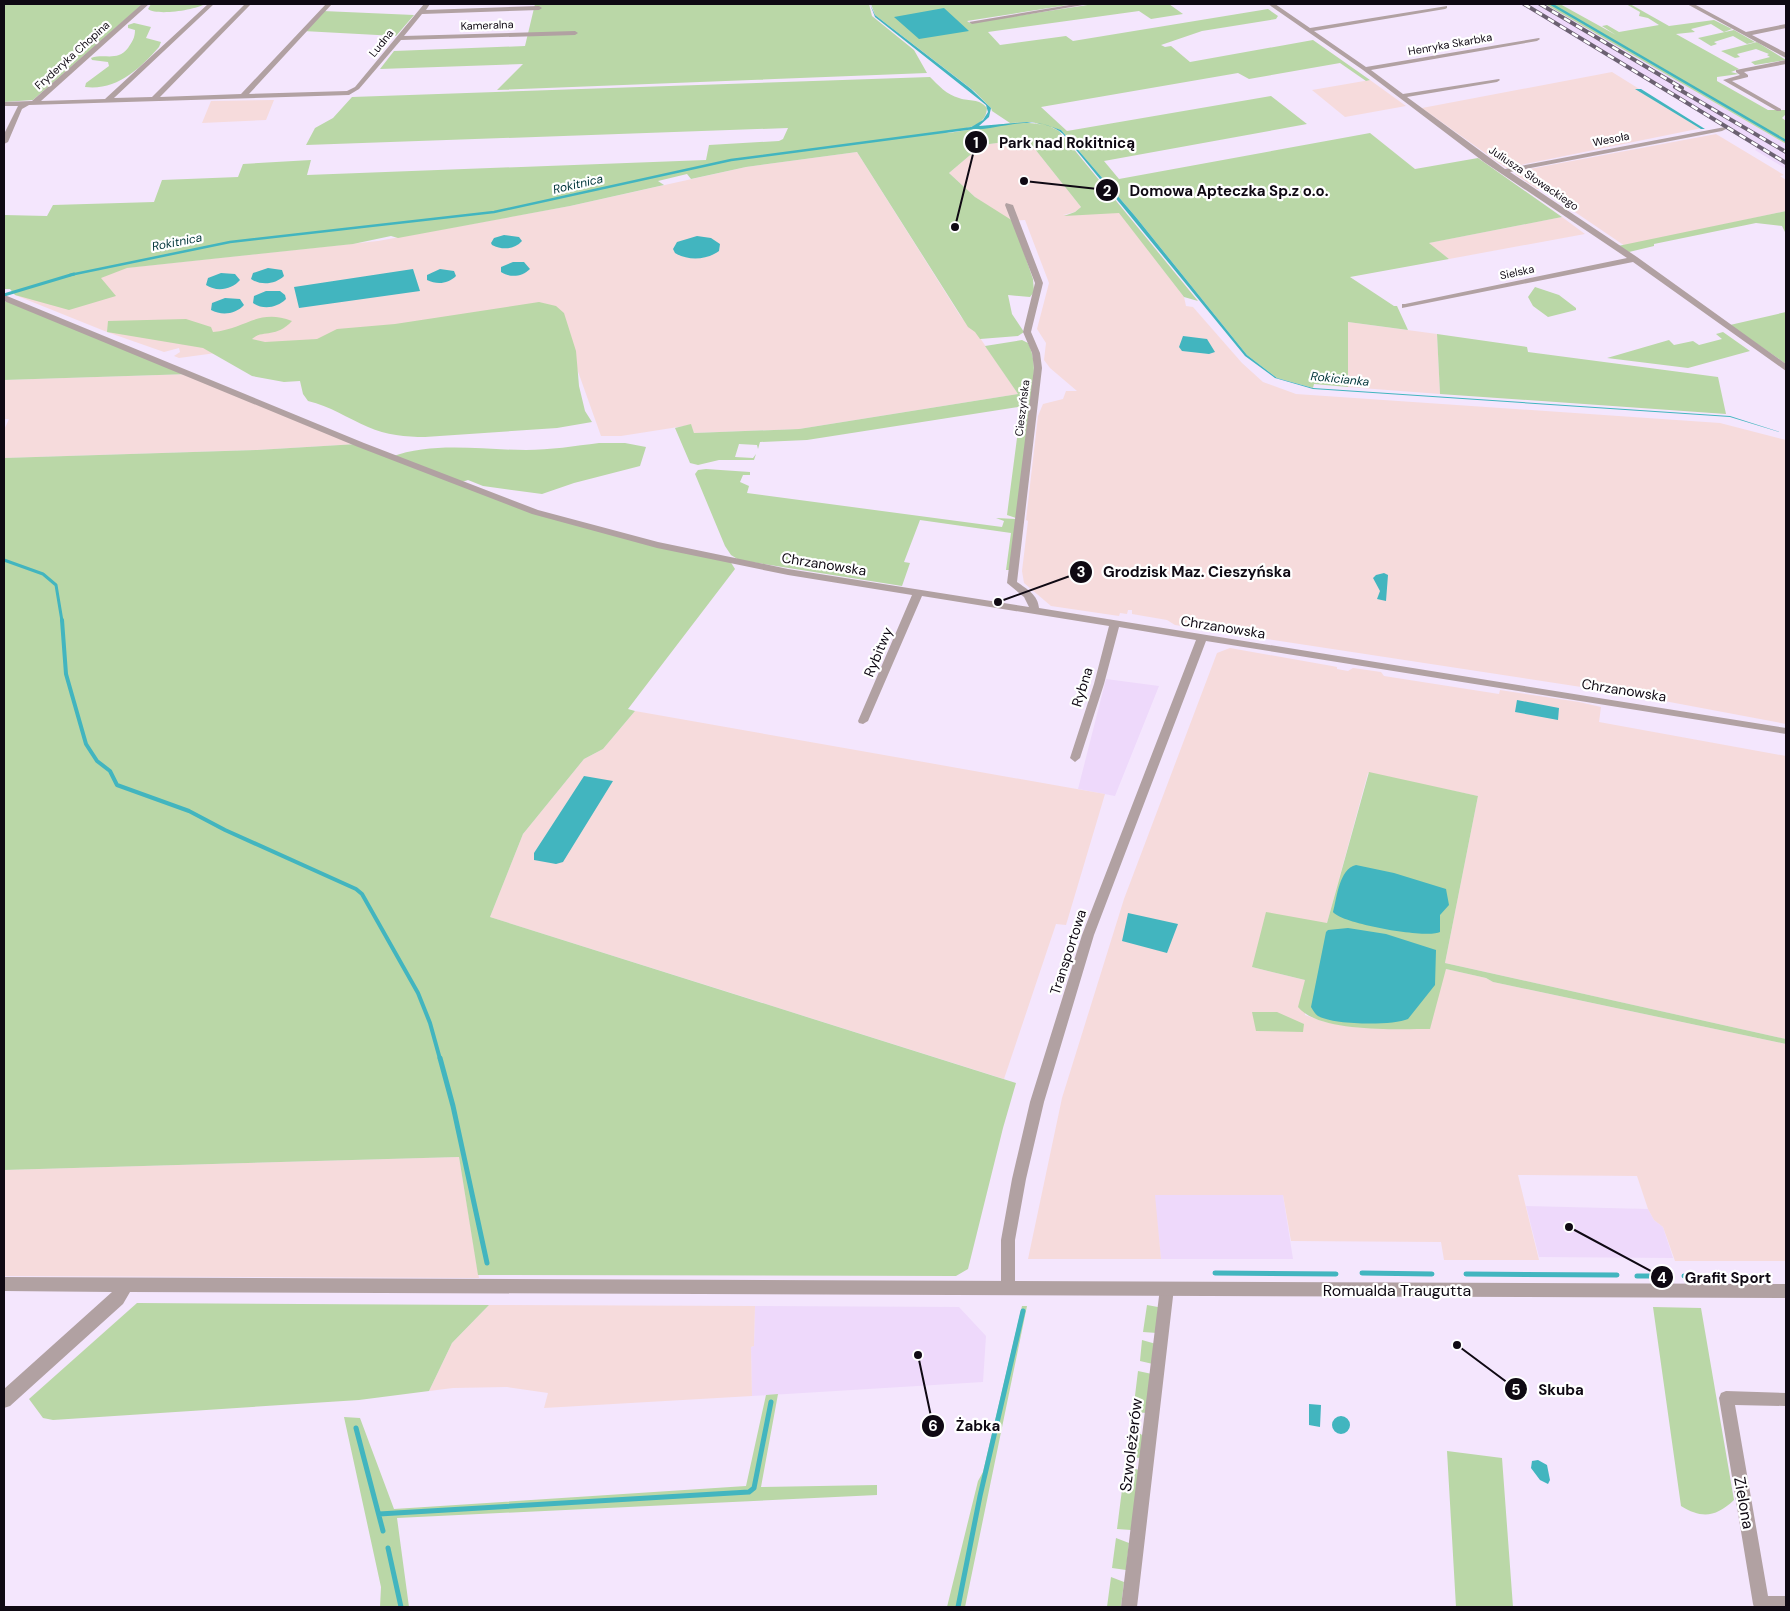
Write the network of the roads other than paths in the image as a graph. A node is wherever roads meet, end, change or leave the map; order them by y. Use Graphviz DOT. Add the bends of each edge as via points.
graph roads {
  1 [pos="146,4"];
  2 [pos="211,4"];
  3 [pos="248,4"];
  4 [pos="329,4"];
  5 [pos="427,4"];
  6 [pos="1086,4"];
  7 [pos="1271,4"];
  8 [pos="1690,4"];
  9 [pos="1445,7"];
  10 [pos="539,8"];
  11 [pos="420,12"];
  12 [pos="972,22"];
  13 [pos="1786,26"];
  14 [pos="1308,30"];
  15 [pos="575,33"];
  16 [pos="1745,34"];
  17 [pos="399,38"];
  18 [pos="1538,39"];
  19 [pos="1786,56"];
  20 [pos="1786,62"];
  21 [pos="1366,69"];
  22 [pos="1497,80"];
  23 [pos="243,96"];
  24 [pos="1402,96"];
  25 [pos="154,99"];
  26 [pos="108,100"];
  27 [pos="35,102"];
  28 [pos="4,104"];
  29 [pos="26,104"];
  30 [pos="1779,110"];
  31 [pos="1722,130"];
  32 [pos="4,142"];
  33 [pos="1504,171"];
  34 [pos="1008,205"];
  35 [pos="1634,259"];
  36 [pos="6,300"];
  37 [pos="1405,306"];
  38 [pos="1786,368"];
  39 [pos="918,593"];
  40 [pos="1033,611"];
  41 [pos="1115,624"];
  42 [pos="1202,638"];
  43 [pos="863,721"];
  44 [pos="1786,732"];
  45 [pos="1076,758"];
  46 [pos="4,1284"];
  47 [pos="125,1284"];
  48 [pos="1008,1287"];
  49 [pos="1167,1288"];
  50 [pos="1786,1291"];
  51 [pos="1786,1399"];
  52 [pos="4,1400"];
  53 [pos="1786,1604"];
  54 [pos="1762,1605"];
  55 [pos="1128,1607"];
  1 -- 27 [label="street, Fryderyka Chopina"];
  2 -- 26 [label="street"];
  3 -- 25 [label="street"];
  4 -- 23 [label="street"];
  5 -- 11 [label="street, Ludna"];
  6 -- 12 [label="street"];
  7 -- 14 [label="street, Juliusza Słowackiego"];
  8 -- 16 [label="street"];
  9 -- 14 [label="street"];
  10 -- 11 [label="street"];
  11 -- 17 [label="street, Ludna"];
  13 -- 16 [label="street"];
  14 -- 21 [label="street, Juliusza Słowackiego"];
  15 -- 17 [label="street, Kameralna"];
  16 -- 19 [label="street"];
  17 -- 23 [label="street, Ludna" via="357,88 349,93"];
  18 -- 21 [label="street, Henryka Skarbka"];
  20 -- 30 [label="street" via="1738,72 1746,76 1726,80"];
  21 -- 24 [label="street, Juliusza Słowackiego"];
  22 -- 24 [label="street"];
  23 -- 25 [label="street"];
  24 -- 33 [label="street, Juliusza Słowackiego"];
  25 -- 26 [label="street"];
  26 -- 27 [label="street"];
  27 -- 29 [label="street"];
  28 -- 29 [label="street"];
  29 -- 32 [label="street" via="20,108"];
  31 -- 33 [label="street, Wesoła"];
  33 -- 35 [label="street, Juliusza Słowackiego"];
  34 -- 40 [label="street, Cieszyńska" via="1039,282 1028,332 1036,353 1037,373 1012,583 1032,599"];
  35 -- 37 [label="street, Sielska"];
  35 -- 38 [label="street, Juliusza Słowackiego"];
  36 -- 39 [label="street, Chrzanowska" via="361,445 574,524 788,572"];
  39 -- 40 [label="street, Chrzanowska"];
  39 -- 43 [label="street, Rybitwy"];
  40 -- 41 [label="street, Chrzanowska"];
  41 -- 42 [label="street, Chrzanowska"];
  41 -- 45 [label="street, Rybna"];
  42 -- 44 [label="street, Chrzanowska"];
  42 -- 48 [label="street, Transportowa" via="1088,935 1037,1102 1008,1240"];
  46 -- 47 [label="street, Romualda Traugutta"];
  47 -- 48 [label="street, Romualda Traugutta"];
  47 -- 52 [label="street" via="117,1299"];
  48 -- 49 [label="street, Romualda Traugutta"];
  49 -- 50 [label="street, Romualda Traugutta"];
  49 -- 55 [label="street, Szwoleżerów"];
  51 -- 54 [label="street, Zielona" via="1726,1398"];
  53 -- 54 [label="street"];
}
